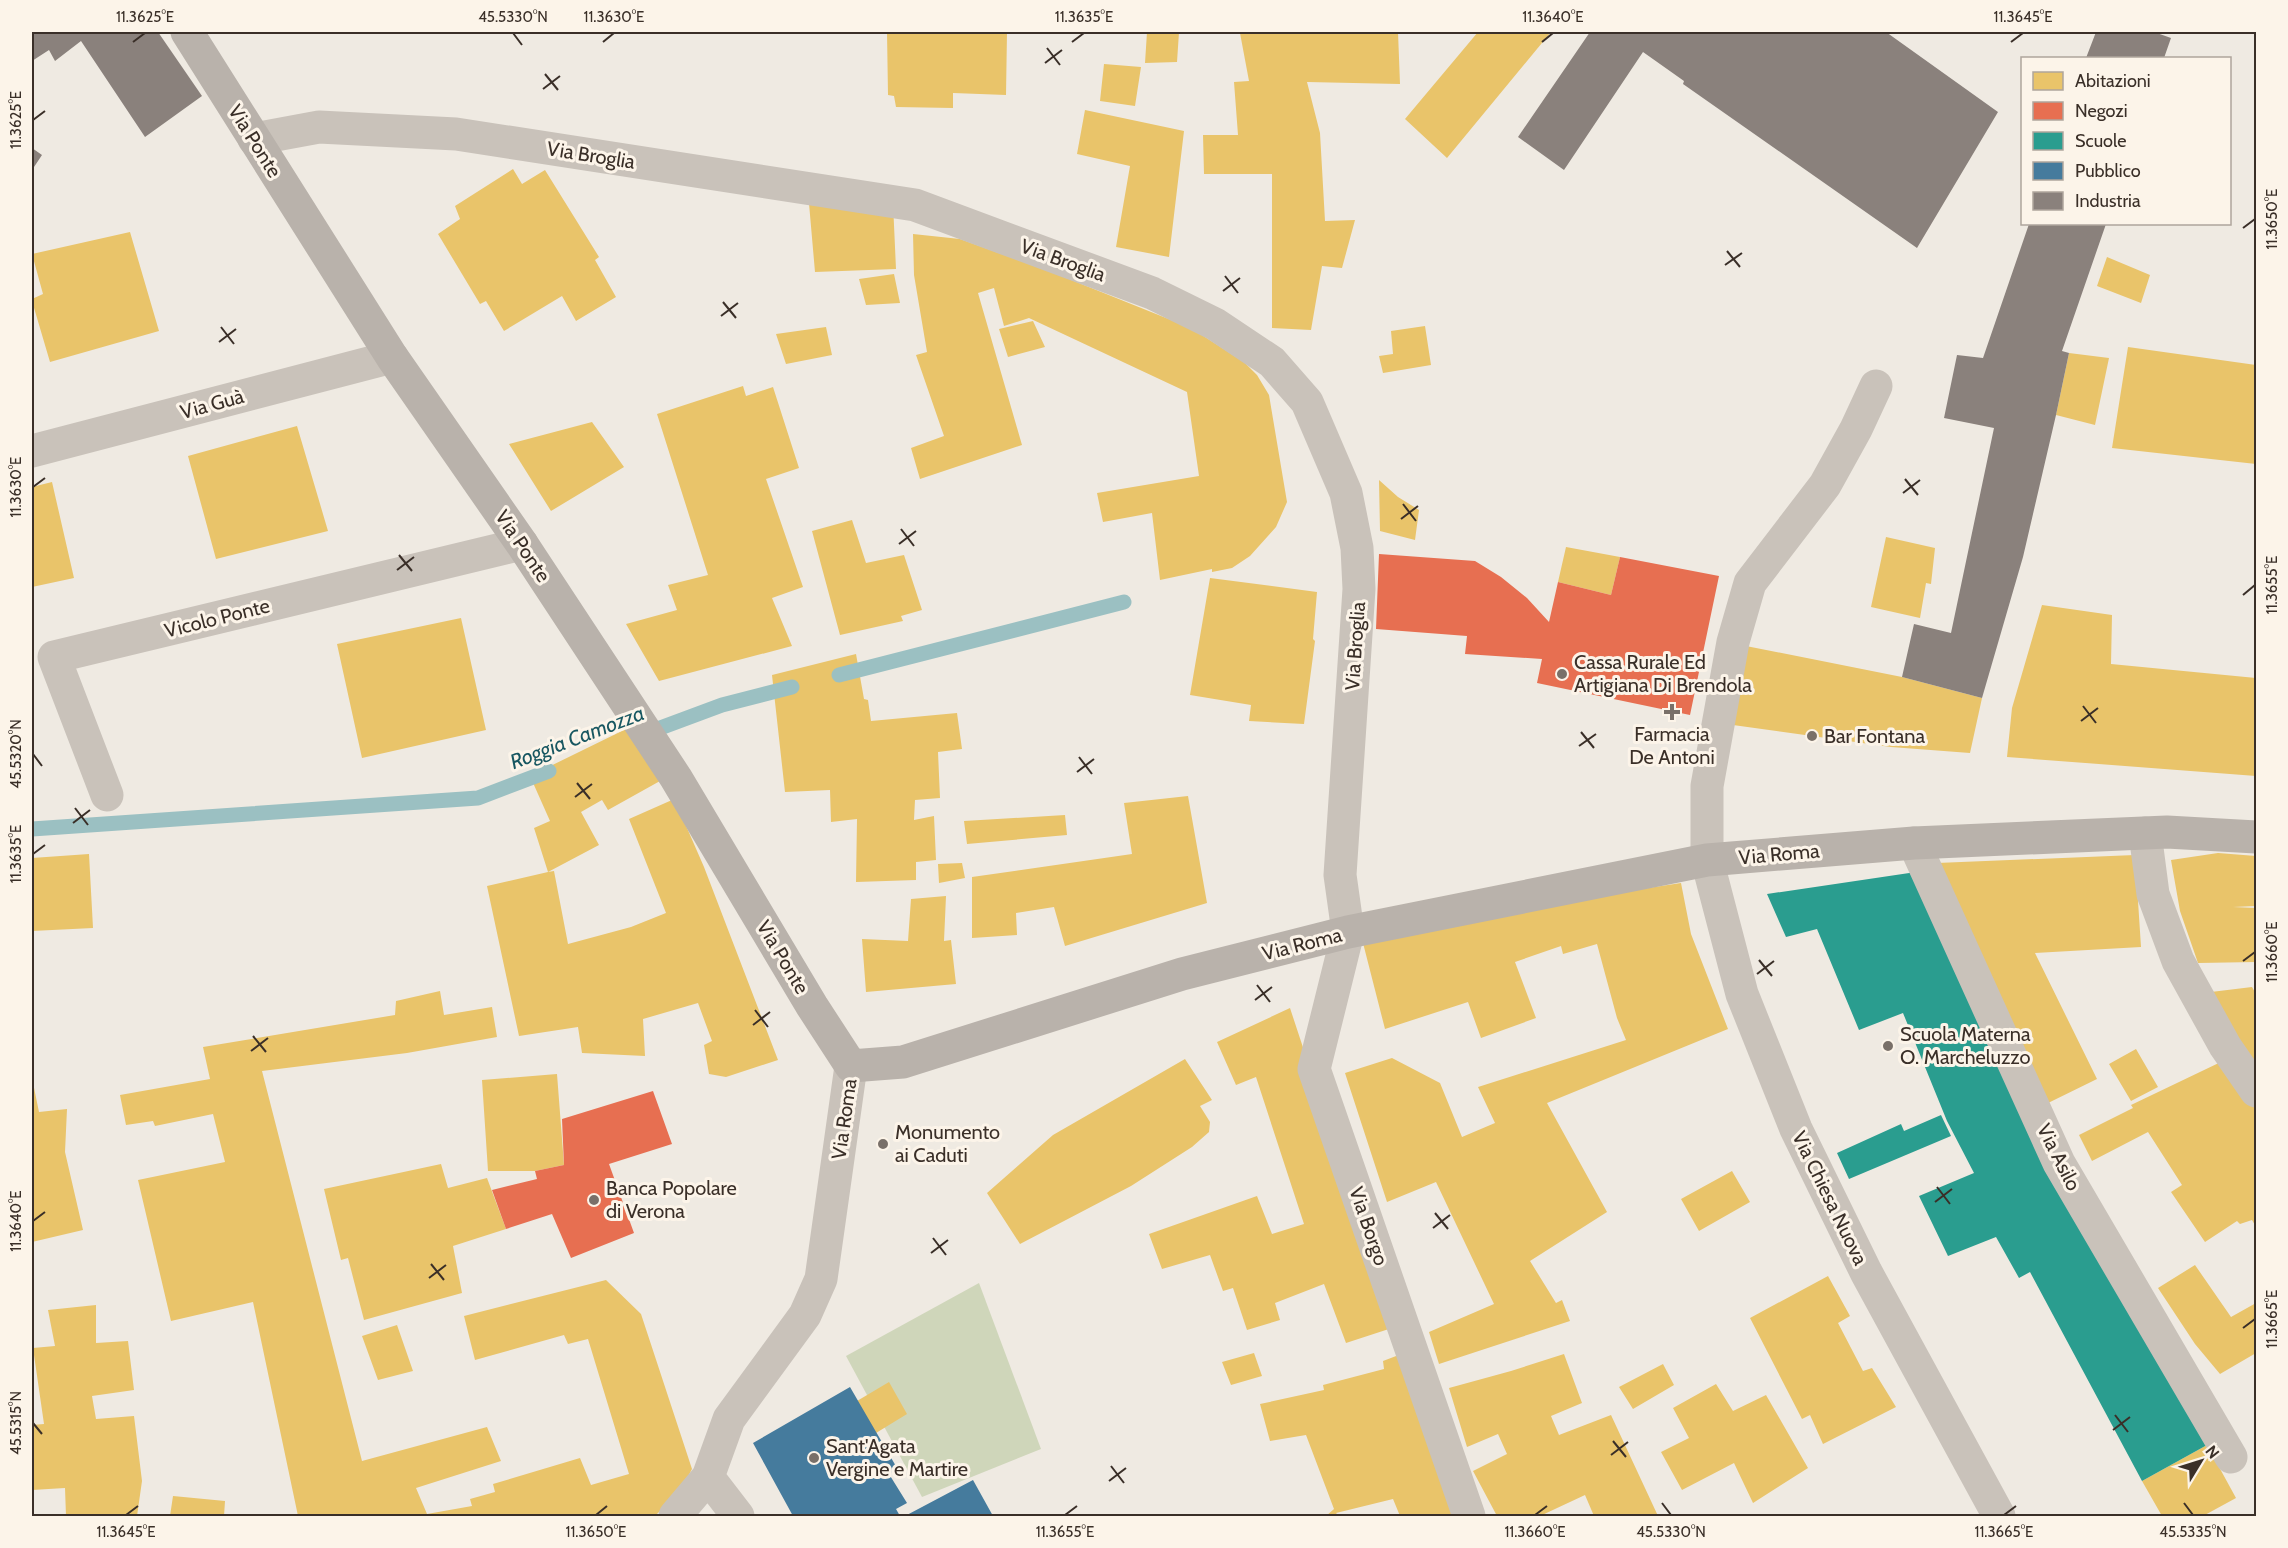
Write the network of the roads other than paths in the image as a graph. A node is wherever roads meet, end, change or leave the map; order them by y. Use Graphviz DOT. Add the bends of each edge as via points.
graph roads {
  1 [pos="187,32"];
  2 [pos="254,139"];
  3 [pos="393,357"];
  4 [pos="1876,386"];
  5 [pos="32,451"];
  6 [pos="522,544"];
  7 [pos="107,795"];
  8 [pos="2145,833"];
  9 [pos="2256,837"];
  10 [pos="1914,843"];
  11 [pos="1707,860"];
  12 [pos="1348,932"];
  13 [pos="851,1066"];
  14 [pos="2256,1091"];
  15 [pos="2231,1457"];
  16 [pos="708,1477"];
  17 [pos="675,1516"];
  18 [pos="738,1516"];
  19 [pos="1469,1516"];
  20 [pos="1999,1516"];
  1 -- 2 [label="street, Via Ponte"];
  2 -- 3 [label="street, Via Ponte"];
  2 -- 12 [label="street, Via Broglia" via="320,127 456,134 915,205 1152,293 1215,324 1272,362 1307,402 1346,493 1357,548 1359,589 1340,875"];
  3 -- 5 [label="street, Via Guà"];
  3 -- 6 [label="street, Via Ponte"];
  4 -- 11 [label="street, Via Chiesa Nuova" via="1825,484 1750,583 1733,642 1707,786"];
  6 -- 7 [label="street, Vicolo Ponte" via="54,657"];
  6 -- 13 [label="street, Via Ponte" via="676,778"];
  8 -- 9 [label="street, Via Roma"];
  8 -- 10 [label="street, Via Roma"];
  8 -- 14 [label="street" via="2153,894 2178,961 2225,1046"];
  10 -- 11 [label="street, Via Roma"];
  10 -- 15 [label="street, Via Asilo" via="2059,1163"];
  11 -- 12 [label="street, Via Roma"];
  11 -- 20 [label="street, Via Chiesa Nuova" via="1742,994 1796,1129 1866,1272"];
  12 -- 13 [label="street, Via Roma" via="1182,974 903,1062"];
  12 -- 19 [label="street, Via Borgo" via="1314,1069"];
  13 -- 16 [label="street, Via Roma" via="821,1279 805,1315 729,1419"];
  16 -- 17 [label="street, Via Roma"];
  16 -- 18 [label="street"];
}
